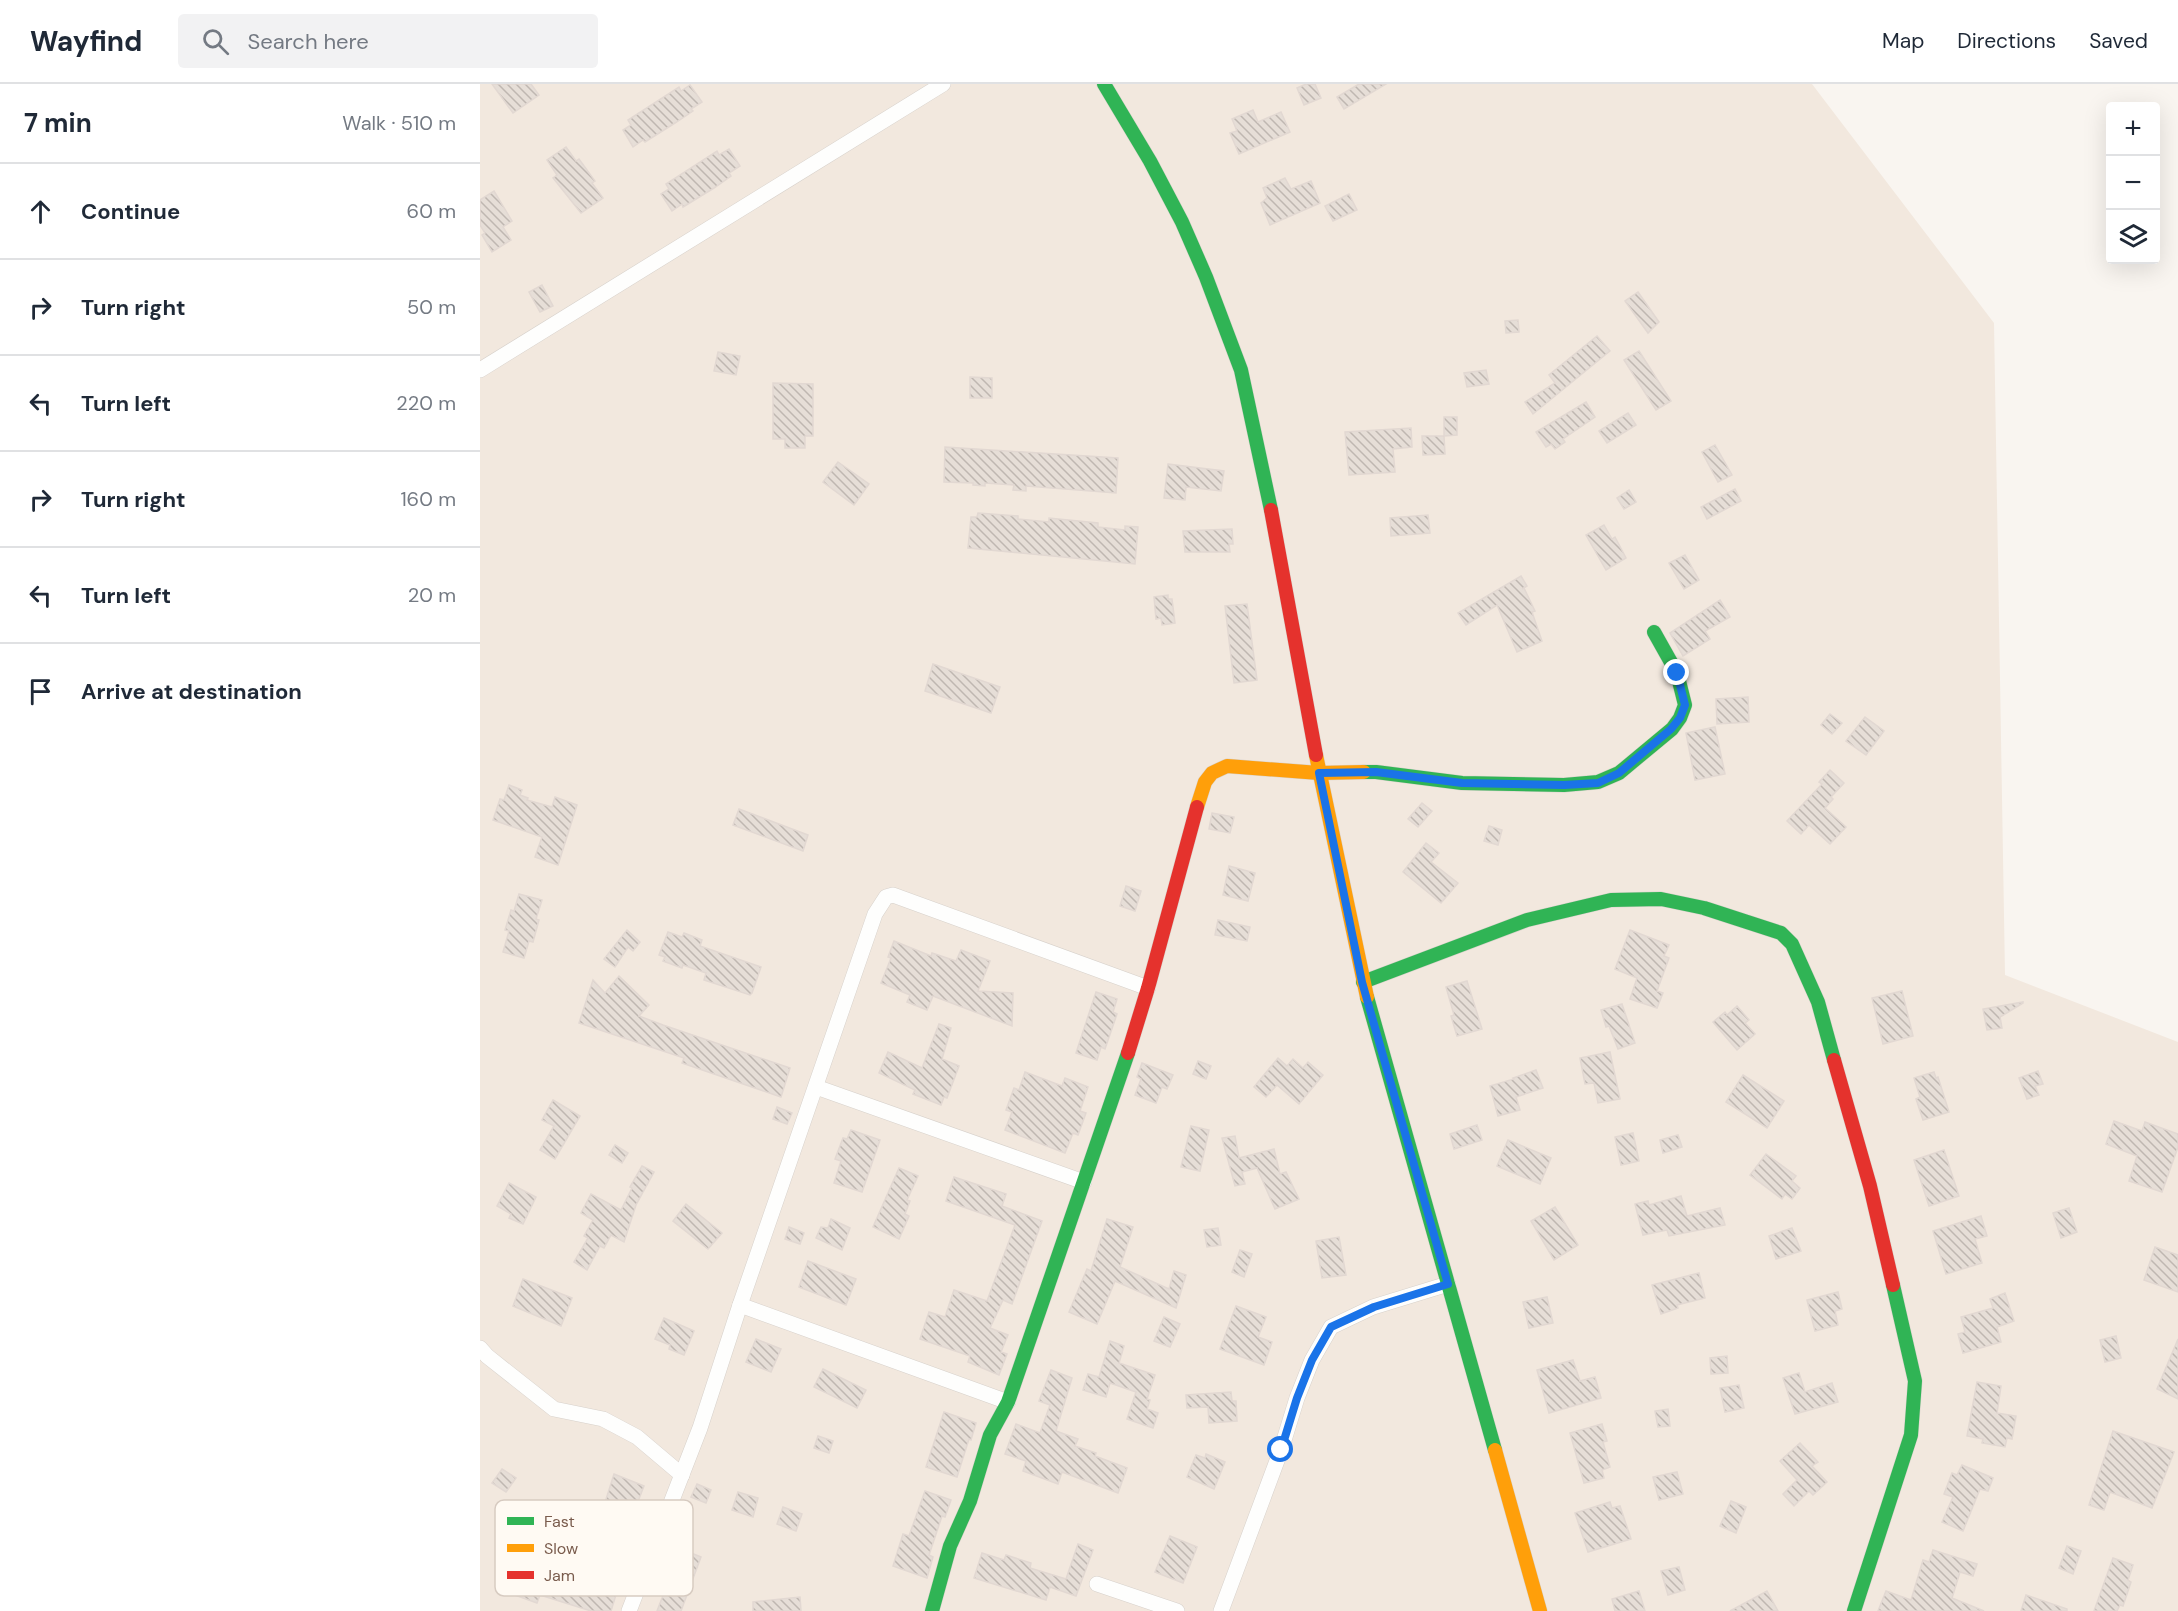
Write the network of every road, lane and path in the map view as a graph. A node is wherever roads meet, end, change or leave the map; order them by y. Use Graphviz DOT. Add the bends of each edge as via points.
graph roads {
  1 [pos="943,84"];
  2 [pos="1104,84"];
  3 [pos="480,370"];
  4 [pos="1654,632"];
  5 [pos="1319,773"];
  6 [pos="1362,982"];
  7 [pos="1148,988"];
  8 [pos="816,1087"];
  9 [pos="1084,1182"];
  10 [pos="1448,1284"];
  11 [pos="740,1305"];
  12 [pos="480,1347"];
  13 [pos="1008,1402"];
  14 [pos="682,1475"];
  15 [pos="672,1500"];
  16 [pos="1097,1584"];
  17 [pos="635,1596"];
  18 [pos="629,1611"];
  19 [pos="932,1611"];
  20 [pos="1177,1611"];
  21 [pos="1221,1611"];
  22 [pos="1540,1611"];
  23 [pos="1854,1611"];
  1 -- 3 [label="street"];
  2 -- 5 [label="street" via="1182,222 1241,370"];
  4 -- 5 [label="street" via="1677,673 1685,705 1671,729 1619,773 1598,783 1462,783 1376,772"];
  5 -- 6 [label="street"];
  5 -- 7 [label="street" via="1227,766 1208,778 1198,802"];
  6 -- 10 [label="street"];
  6 -- 23 [label="street" via="1527,920 1611,900 1661,899 1704,908 1781,933 1792,944 1818,1002 1867,1175 1915,1381 1911,1435"];
  7 -- 8 [label="street" via="893,895 886,897 875,914"];
  7 -- 9 [label="street"];
  8 -- 9 [label="street"];
  8 -- 11 [label="street"];
  9 -- 13 [label="street"];
  10 -- 21 [label="street" via="1374,1307 1331,1327 1297,1398"];
  10 -- 22 [label="street"];
  11 -- 13 [label="street"];
  11 -- 14 [label="street"];
  12 -- 14 [label="street" via="554,1409 603,1419 637,1437"];
  13 -- 19 [label="street" via="990,1435 970,1501 950,1546"];
  14 -- 15 [label="street"];
  16 -- 20 [label="street"];
  17 -- 18 [label="street"];
}
